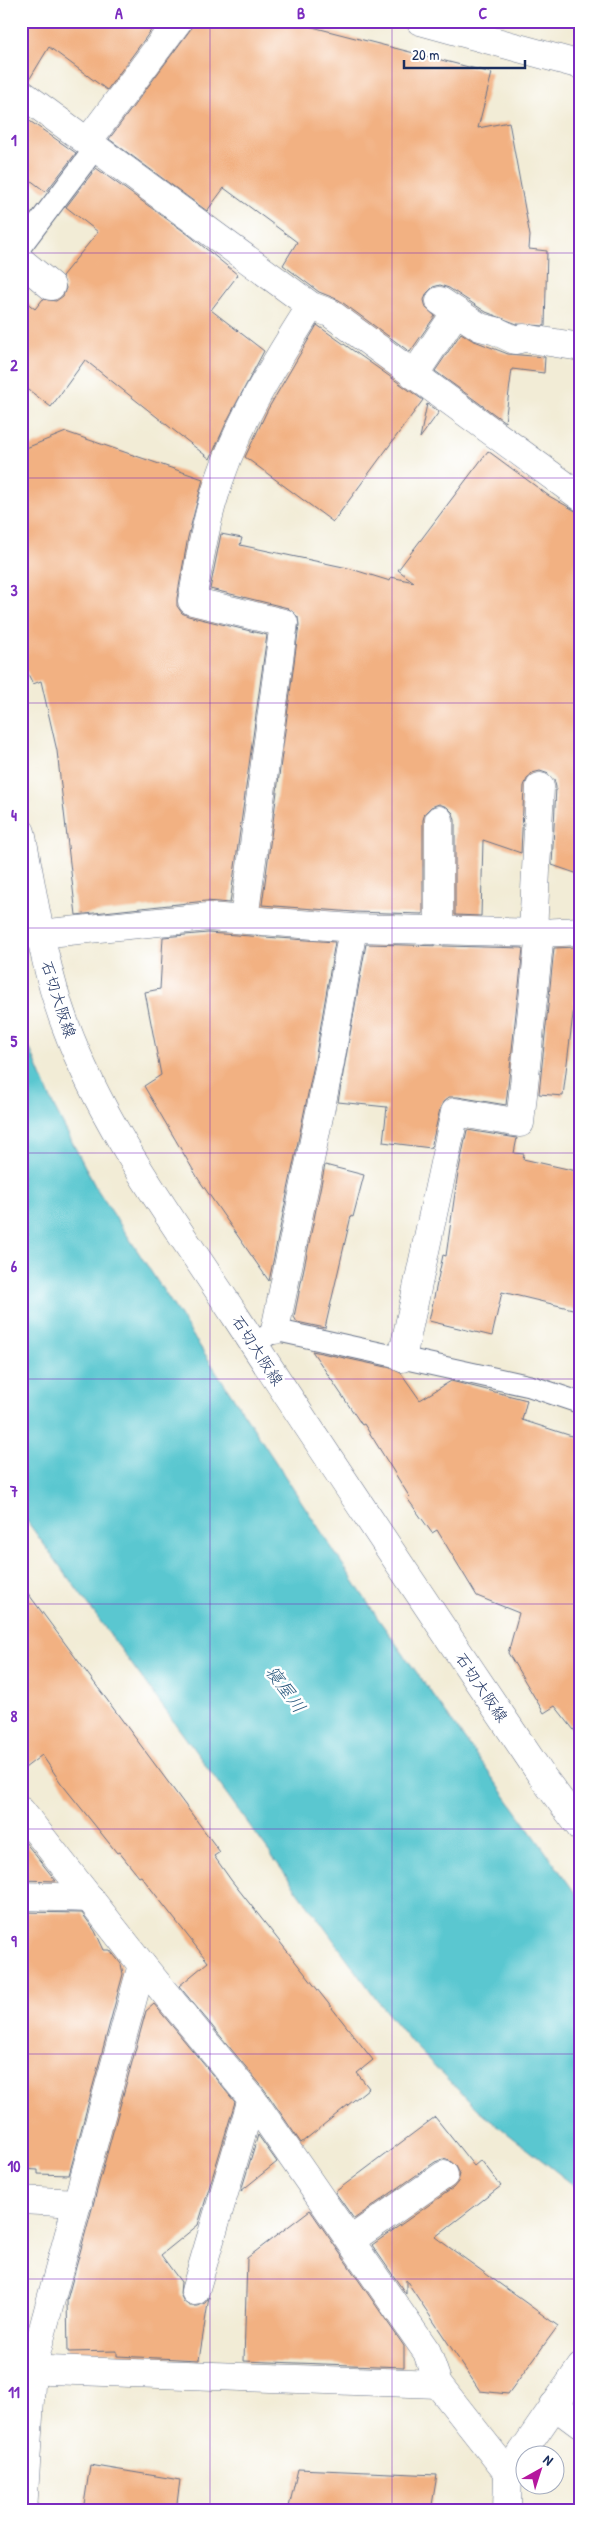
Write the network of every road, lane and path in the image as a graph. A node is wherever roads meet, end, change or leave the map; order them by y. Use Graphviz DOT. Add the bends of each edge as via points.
graph roads {
  1 [pos="178,21"];
  2 [pos="420,21"];
  3 [pos="581,65"];
  4 [pos="21,93"];
  5 [pos="92,144"];
  6 [pos="21,246"];
  7 [pos="21,261"];
  8 [pos="52,286"];
  9 [pos="312,306"];
  10 [pos="581,347"];
  11 [pos="414,375"];
  12 [pos="581,497"];
  13 [pos="540,787"];
  14 [pos="439,820"];
  15 [pos="21,832"];
  16 [pos="244,919"];
  17 [pos="353,928"];
  18 [pos="439,931"];
  19 [pos="581,931"];
  20 [pos="536,933"];
  21 [pos="39,934"];
  22 [pos="264,1337"];
  23 [pos="402,1358"];
  24 [pos="581,1403"];
  25 [pos="21,1810"];
  26 [pos="581,1828"];
  27 [pos="21,1896"];
  28 [pos="90,1898"];
  29 [pos="142,1965"];
  30 [pos="252,2099"];
  31 [pos="444,2175"];
  32 [pos="21,2200"];
  33 [pos="78,2203"];
  34 [pos="351,2240"];
  35 [pos="195,2291"];
  36 [pos="581,2367"];
  37 [pos="26,2369"];
  38 [pos="438,2384"];
  39 [pos="554,2405"];
  40 [pos="581,2425"];
  41 [pos="508,2473"];
  42 [pos="23,2511"];
  43 [pos="507,2511"];
  1 -- 5 [label="street"];
  2 -- 3 [label="street"];
  4 -- 5 [label="street"];
  5 -- 6 [label="lane"];
  5 -- 9 [label="street"];
  7 -- 8 [label="street"];
  9 -- 11 [label="street" via="330,313"];
  9 -- 16 [label="street" via="251,404 233,443 212,503 192,601 284,623"];
  10 -- 11 [label="street" via="524,338 515,340 480,326 448,306"];
  11 -- 12 [label="street"];
  13 -- 20 [label="street"];
  14 -- 18 [label="street"];
  15 -- 21 [label="street, 石切大阪線"];
  16 -- 17 [label="street"];
  16 -- 21 [label="street" via="208,917"];
  17 -- 18 [label="street"];
  17 -- 22 [label="street" via="330,1063"];
  18 -- 20 [label="street"];
  19 -- 20 [label="street"];
  20 -- 23 [label="street" via="520,1123 454,1112"];
  21 -- 22 [label="street, 石切大阪線" via="65,1025 105,1114"];
  22 -- 23 [label="lane"];
  22 -- 26 [label="street, 石切大阪線" via="539,1771"];
  23 -- 24 [label="lane" via="530,1386"];
  25 -- 28 [label="street"];
  27 -- 28 [label="street"];
  28 -- 29 [label="street"];
  29 -- 30 [label="street"];
  29 -- 33 [label="street"];
  30 -- 34 [label="street"];
  30 -- 35 [label="street"];
  31 -- 34 [label="street"];
  32 -- 33 [label="street"];
  33 -- 37 [label="street"];
  34 -- 38 [label="street" via="428,2352"];
  36 -- 39 [label="street"];
  37 -- 38 [label="street"];
  37 -- 42 [label="street"];
  38 -- 41 [label="street"];
  39 -- 40 [label="street"];
  39 -- 41 [label="street"];
  41 -- 43 [label="street"];
}
